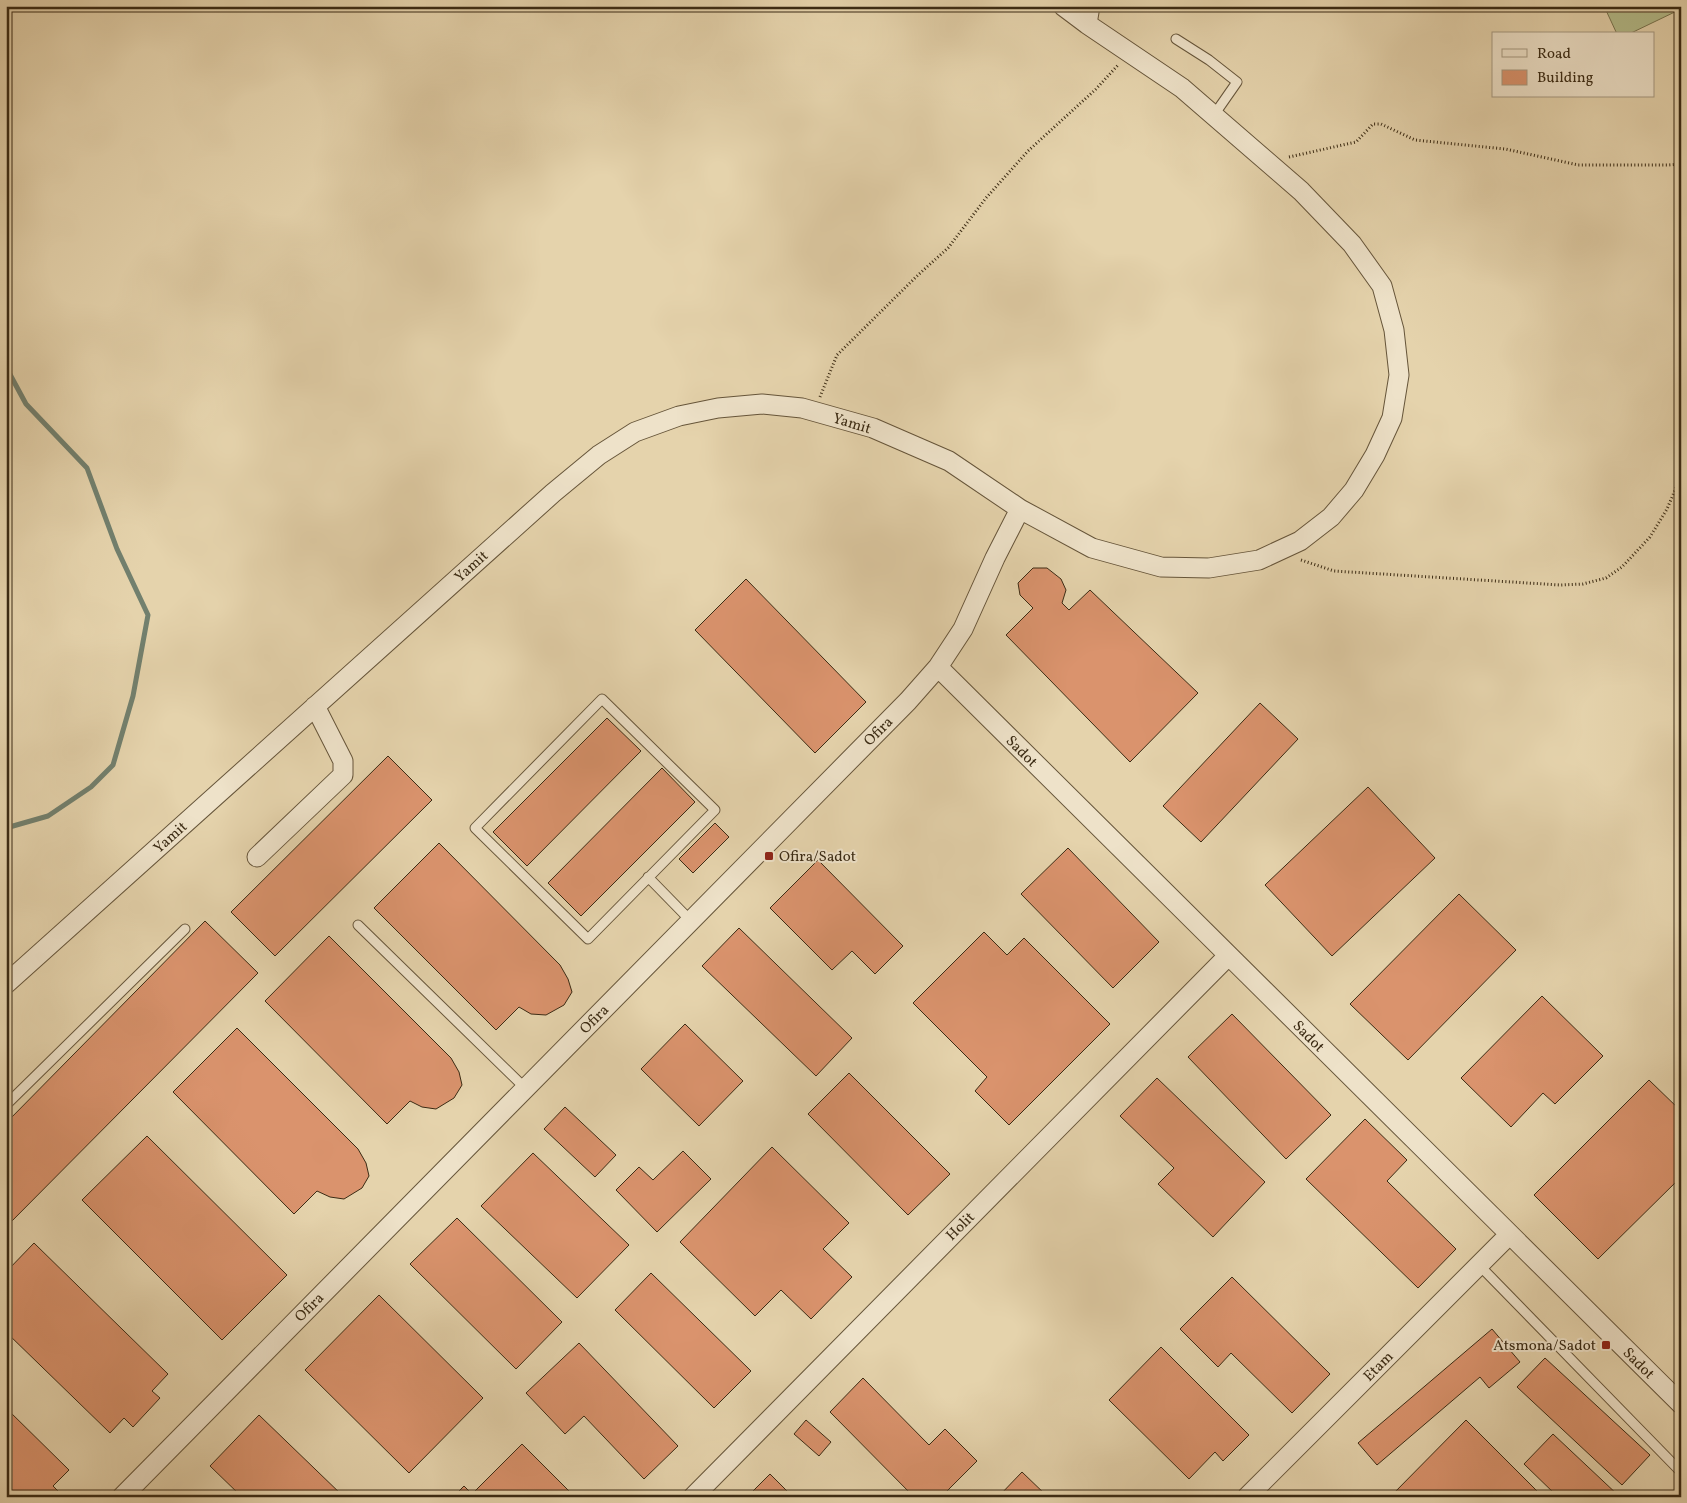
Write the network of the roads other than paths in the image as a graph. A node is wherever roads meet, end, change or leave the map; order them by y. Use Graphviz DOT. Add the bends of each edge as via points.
graph roads {
  1 [pos="1064,6"];
  2 [pos="1089,15"];
  3 [pos="1176,39"];
  4 [pos="1214,116"];
  5 [pos="1020,509"];
  6 [pos="938,667"];
  7 [pos="315,706"];
  8 [pos="257,858"];
  9 [pos="648,877"];
  10 [pos="691,921"];
  11 [pos="358,924"];
  12 [pos="185,929"];
  13 [pos="1228,956"];
  14 [pos="6,984"];
  15 [pos="525,1088"];
  16 [pos="6,1105"];
  17 [pos="1509,1235"];
  18 [pos="1479,1265"];
  19 [pos="1681,1404"];
  20 [pos="1681,1472"];
  21 [pos="122,1497"];
  22 [pos="693,1497"];
  23 [pos="1247,1497"];
  1 -- 2 [label="street, Yamit"];
  2 -- 4 [label="street, Yamit" via="1130,53 1182,88"];
  3 -- 4 [label="lane" via="1237,82"];
  4 -- 5 [label="street, Yamit" via="1301,191 1352,244 1382,286 1394,330 1399,375 1392,418 1374,455 1354,490 1331,517 1300,541 1259,560 1208,568 1161,568 1092,548"];
  5 -- 6 [label="street, Ofira" via="963,629"];
  5 -- 7 [label="street, Yamit" via="949,460 873,428 802,408 762,404 679,416 636,432 599,456 553,493"];
  6 -- 10 [label="street, Ofira"];
  6 -- 13 [label="street, Sadot"];
  7 -- 8 [label="street" via="343,761 343,775"];
  7 -- 14 [label="street, Yamit"];
  9 -- 9 [label="lane" via="715,810 602,699 475,828 588,939"];
  9 -- 10 [label="lane"];
  10 -- 15 [label="street, Ofira"];
  11 -- 15 [label="lane"];
  12 -- 16 [label="lane"];
  13 -- 17 [label="street, Sadot"];
  13 -- 22 [label="street, Holit"];
  15 -- 21 [label="street, Ofira"];
  17 -- 18 [label="street, Etam"];
  17 -- 19 [label="street, Sadot"];
  18 -- 20 [label="lane"];
  18 -- 23 [label="street, Etam"];
}
